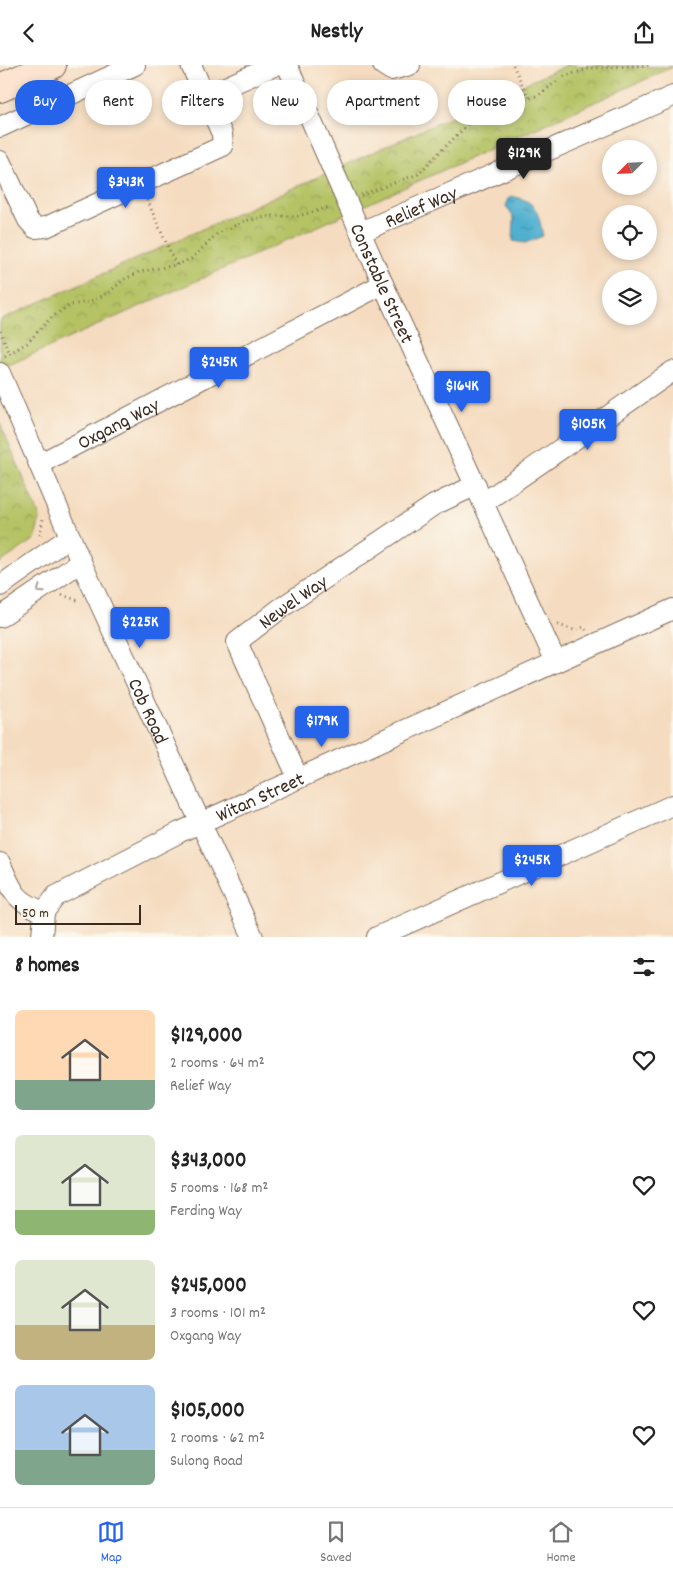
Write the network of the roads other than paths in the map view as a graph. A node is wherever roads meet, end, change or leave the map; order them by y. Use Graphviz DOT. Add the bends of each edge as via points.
graph roads {
  1 [pos="52,65"];
  2 [pos="135,65"];
  3 [pos="191,65"];
  4 [pos="276,65"];
  5 [pos="287,65"];
  6 [pos="383,65"];
  7 [pos="410,65"];
  8 [pos="198,80"];
  9 [pos="242,80"];
  10 [pos="0,88"];
  11 [pos="673,96"];
  12 [pos="218,125"];
  13 [pos="0,127"];
  14 [pos="0,161"];
  15 [pos="361,232"];
  16 [pos="383,284"];
  17 [pos="673,371"];
  18 [pos="0,373"];
  19 [pos="39,463"];
  20 [pos="480,494"];
  21 [pos="70,537"];
  22 [pos="81,562"];
  23 [pos="0,586"];
  24 [pos="673,609"];
  25 [pos="0,617"];
  26 [pos="556,662"];
  27 [pos="298,778"];
  28 [pos="673,805"];
  29 [pos="201,823"];
  30 [pos="0,863"];
  31 [pos="44,912"];
  32 [pos="42,937"];
  33 [pos="252,937"];
  34 [pos="377,937"];
  1 -- 10 [label="street"];
  2 -- 13 [label="street"];
  3 -- 8 [label="street"];
  4 -- 9 [label="street"];
  5 -- 15 [label="street, Constable Street"];
  6 -- 7 [label="street" via="391,70"];
  11 -- 15 [label="street, Relief Way"];
  12 -- 14 [label="street" via="222,146 46,227 35,228 28,220"];
  15 -- 16 [label="street, Constable Street"];
  16 -- 19 [label="street, Oxgang Way"];
  16 -- 20 [label="street, Constable Street"];
  17 -- 20 [label="street"];
  18 -- 19 [label="street, Cob Road"];
  19 -- 21 [label="street, Cob Road"];
  20 -- 26 [label="street, Constable Street"];
  20 -- 27 [label="street, Newel Way" via="434,505 281,608 237,643"];
  21 -- 22 [label="street, Cob Road"];
  21 -- 23 [label="street"];
  22 -- 25 [label="street, one-way" via="60,586"];
  22 -- 29 [label="street, Cob Road"];
  24 -- 26 [label="street, Witan Street"];
  26 -- 27 [label="street, Witan Street"];
  27 -- 29 [label="street, Witan Street"];
  28 -- 34 [label="street"];
  29 -- 31 [label="street, Witan Street" via="56,897"];
  29 -- 33 [label="street, Cob Road"];
  30 -- 31 [label="street" via="15,896"];
  31 -- 32 [label="street"];
}
